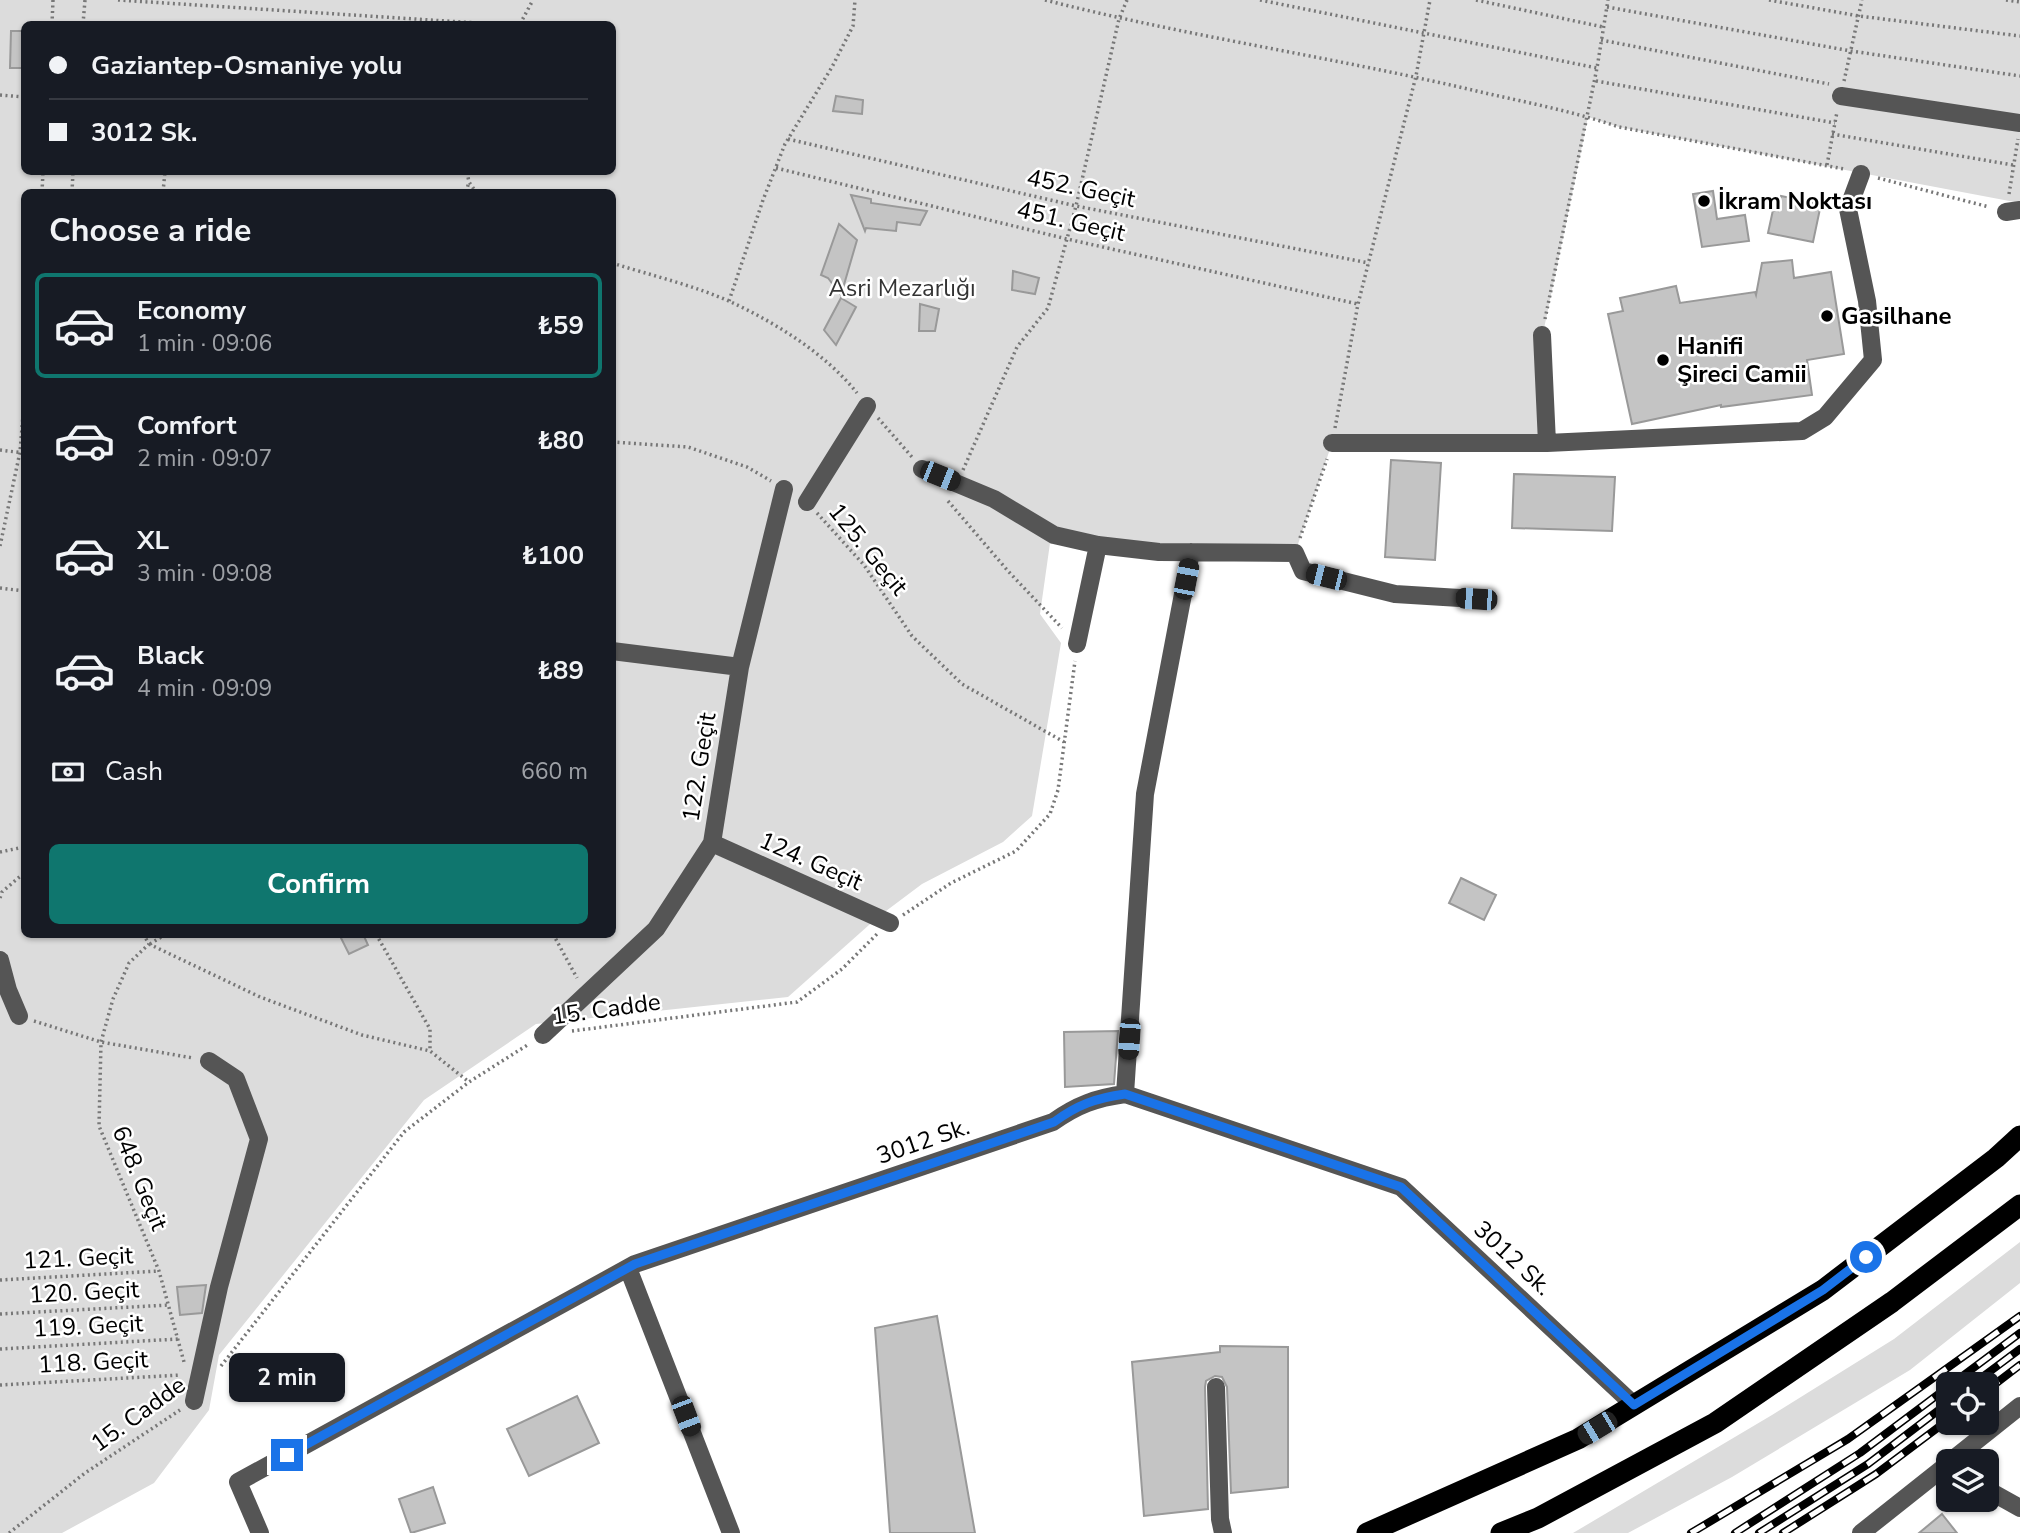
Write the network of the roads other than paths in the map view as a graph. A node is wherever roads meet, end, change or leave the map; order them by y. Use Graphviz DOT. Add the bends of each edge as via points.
graph roads {
  1 [pos="1835,90"];
  2 [pos="2020,123"];
  3 [pos="1861,174"];
  4 [pos="1542,335"];
  5 [pos="867,406"];
  6 [pos="1332,443"];
  7 [pos="1547,443"];
  8 [pos="922,469"];
  9 [pos="784,489"];
  10 [pos="807,502"];
  11 [pos="1098,545"];
  12 [pos="1191,552"];
  13 [pos="1476,599"];
  14 [pos="1077,645"];
  15 [pos="616,652"];
  16 [pos="740,667"];
  17 [pos="712,843"];
  18 [pos="890,923"];
  19 [pos="0,960"];
  20 [pos="19,1016"];
  21 [pos="543,1034"];
  22 [pos="209,1061"];
  23 [pos="1125,1094"];
  24 [pos="2020,1136"];
  25 [pos="2020,1205"];
  26 [pos="628,1268"];
  27 [pos="1216,1387"];
  28 [pos="194,1401"];
  29 [pos="1634,1405"];
  30 [pos="2020,1406"];
  31 [pos="1967,1449"];
  32 [pos="1936,1474"];
  33 [pos="1999,1496"];
  34 [pos="2020,1508"];
  35 [pos="260,1533"];
  36 [pos="731,1533"];
  37 [pos="1223,1533"];
  38 [pos="1367,1533"];
  39 [pos="1501,1533"];
  40 [pos="1861,1533"];
  1 -- 2 [label="street"];
  3 -- 7 [label="street" via="1848,209 1867,301 1873,360 1825,417 1802,431"];
  4 -- 7 [label="street"];
  5 -- 10 [label="street"];
  6 -- 7 [label="street"];
  8 -- 11 [label="street" via="995,499 1054,535"];
  9 -- 16 [label="street, 122. Geçit"];
  11 -- 12 [label="street"];
  11 -- 14 [label="street"];
  12 -- 13 [label="street" via="1295,553 1303,571 1395,594"];
  12 -- 23 [label="street" via="1145,794"];
  15 -- 16 [label="street"];
  16 -- 17 [label="street, 122. Geçit"];
  17 -- 18 [label="street, 124. Geçit"];
  17 -- 21 [label="street, 122. Geçit" via="656,929"];
  19 -- 20 [label="street"];
  22 -- 28 [label="street" via="236,1079 258,1139"];
  23 -- 26 [label="street, 3012 Sk." via="1098,1097 1054,1122"];
  23 -- 29 [label="street, 3012 Sk." via="1401,1187"];
  24 -- 29 [label="highway" via="1823,1290"];
  25 -- 39 [label="highway" via="1892,1302 1715,1423 1538,1518"];
  26 -- 35 [label="street, 3012 Sk." via="238,1482"];
  26 -- 36 [label="street"];
  27 -- 37 [label="street"];
  29 -- 38 [label="highway" via="1578,1439"];
  30 -- 31 [label="street"];
  32 -- 40 [label="street"];
  33 -- 34 [label="street"];
}
